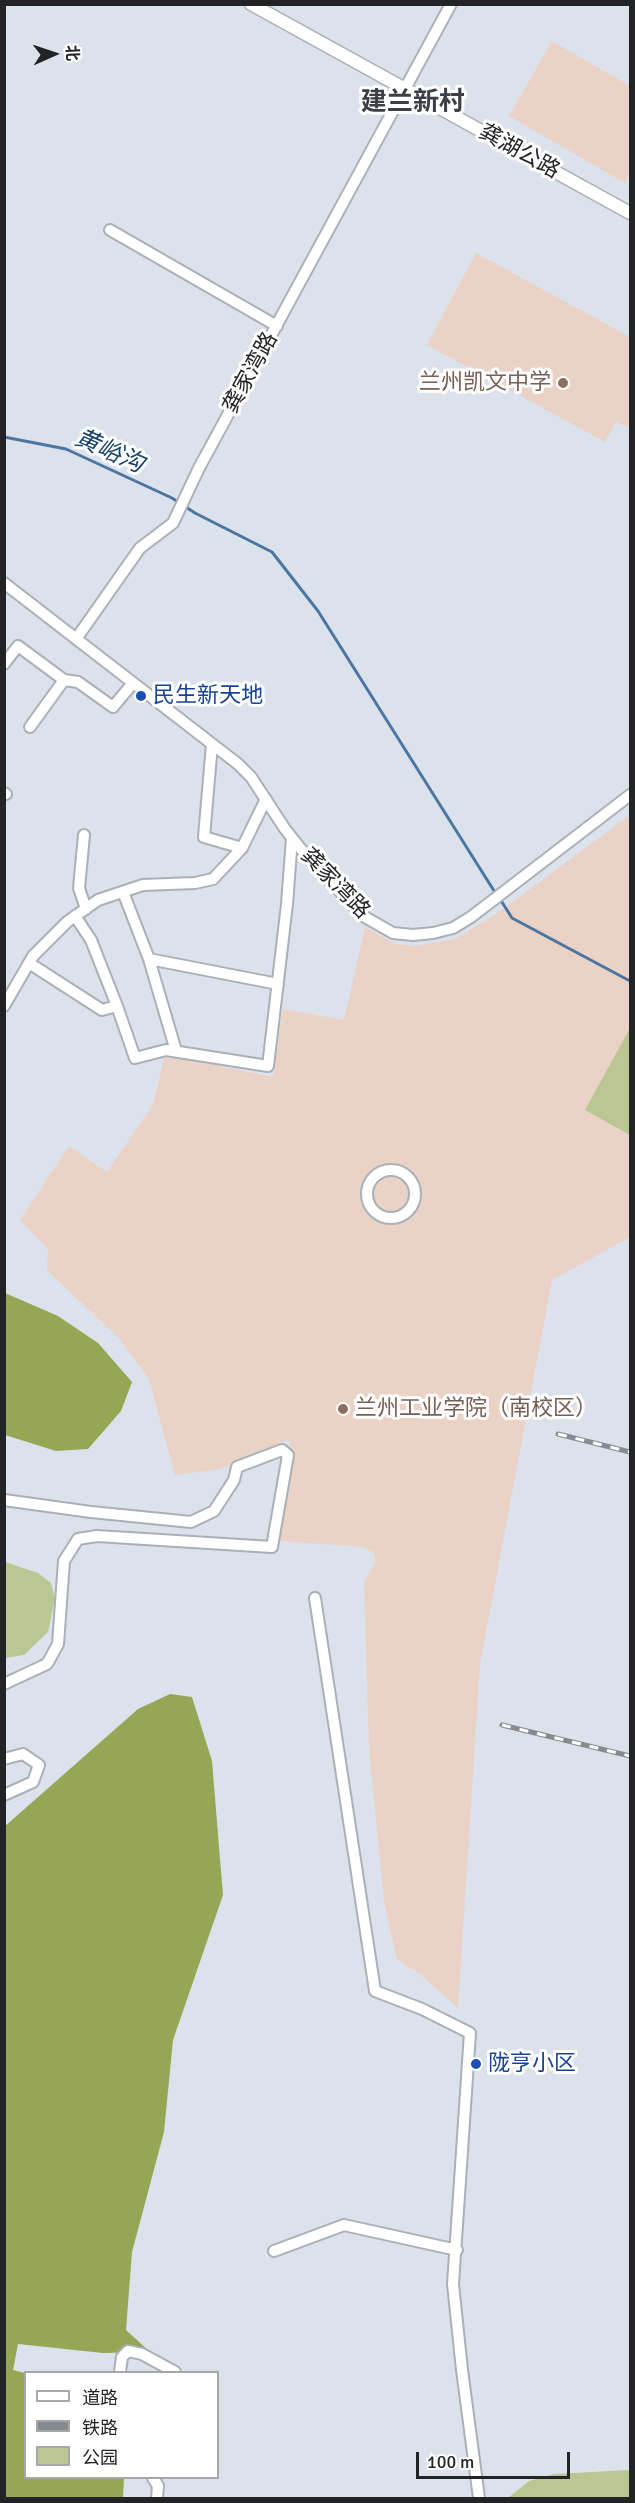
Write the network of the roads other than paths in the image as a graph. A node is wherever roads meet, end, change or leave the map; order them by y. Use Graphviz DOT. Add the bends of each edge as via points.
graph roads {
  1 [pos="251,4"];
  2 [pos="451,4"];
  3 [pos="405,90"];
  4 [pos="630,213"];
  5 [pos="110,230"];
  6 [pos="277,326"];
  7 [pos="4,583"];
  8 [pos="76,639"];
  9 [pos="4,664"];
  10 [pos="64,680"];
  11 [pos="133,683"];
  12 [pos="30,727"];
  13 [pos="213,744"];
  14 [pos="630,795"];
  15 [pos="266,799"];
  16 [pos="84,835"];
  17 [pos="292,838"];
  18 [pos="242,848"];
  19 [pos="123,892"];
  20 [pos="86,909"];
  21 [pos="75,916"];
  22 [pos="149,959"];
  23 [pos="29,963"];
  24 [pos="278,984"];
  25 [pos="4,1006"];
  26 [pos="117,1006"];
  27 [pos="176,1051"];
  28 [pos="377,1174"];
  29 [pos="4,1500"];
  30 [pos="315,1598"];
  31 [pos="4,1684"];
  32 [pos="4,1759"];
  33 [pos="4,1795"];
  34 [pos="457,2250"];
  35 [pos="274,2251"];
  36 [pos="120,2371"];
  37 [pos="172,2371"];
  38 [pos="157,2480"];
  39 [pos="157,2499"];
  40 [pos="479,2499"];
  1 -- 3 [label="main road, 龚湖公路"];
  2 -- 3 [label="street, 龚家湾路"];
  3 -- 4 [label="main road, 龚湖公路"];
  3 -- 6 [label="street, 龚家湾路"];
  5 -- 6 [label="street"];
  6 -- 8 [label="street, 龚家湾路" via="173,523 140,548"];
  7 -- 8 [label="street, 龚家湾路"];
  8 -- 11 [label="street, 龚家湾路"];
  9 -- 10 [label="street" via="18,646"];
  10 -- 11 [label="street" via="78,682 112,707"];
  10 -- 12 [label="street"];
  11 -- 13 [label="street, 龚家湾路"];
  13 -- 15 [label="street, 龚家湾路" via="238,764"];
  13 -- 18 [label="street" via="204,837"];
  14 -- 17 [label="street, 龚家湾路" via="453,928 413,935 393,933 363,916"];
  15 -- 17 [label="street, 龚家湾路"];
  15 -- 18 [label="street"];
  16 -- 20 [label="street" via="79,888"];
  17 -- 24 [label="street"];
  18 -- 19 [label="street" via="213,879 143,885"];
  19 -- 20 [label="street" via="98,900"];
  19 -- 22 [label="street"];
  20 -- 21 [label="street"];
  21 -- 23 [label="street"];
  21 -- 26 [label="street" via="91,940"];
  22 -- 24 [label="street"];
  22 -- 27 [label="street"];
  23 -- 25 [label="street"];
  23 -- 26 [label="street" via="102,1010"];
  24 -- 27 [label="street" via="268,1066"];
  26 -- 27 [label="street" via="135,1058"];
  28 -- 28 [label="street" via="367,1190 371,1208 387,1218 405,1213 415,1197 411,1179 395,1169"];
  29 -- 31 [label="street" via="191,1522 214,1511 234,1480 237,1467 282,1450 288,1455 272,1546 97,1536 78,1539 64,1561 58,1644 47,1664"];
  30 -- 34 [label="street" via="375,1991 470,2033"];
  32 -- 33 [label="street" via="23,1755 39,1765 33,1782"];
  34 -- 35 [label="street" via="344,2225"];
  34 -- 40 [label="street" via="453,2284"];
  36 -- 37 [label="street" via="122,2357 129,2351"];
  38 -- 39 [label="street"];
}
